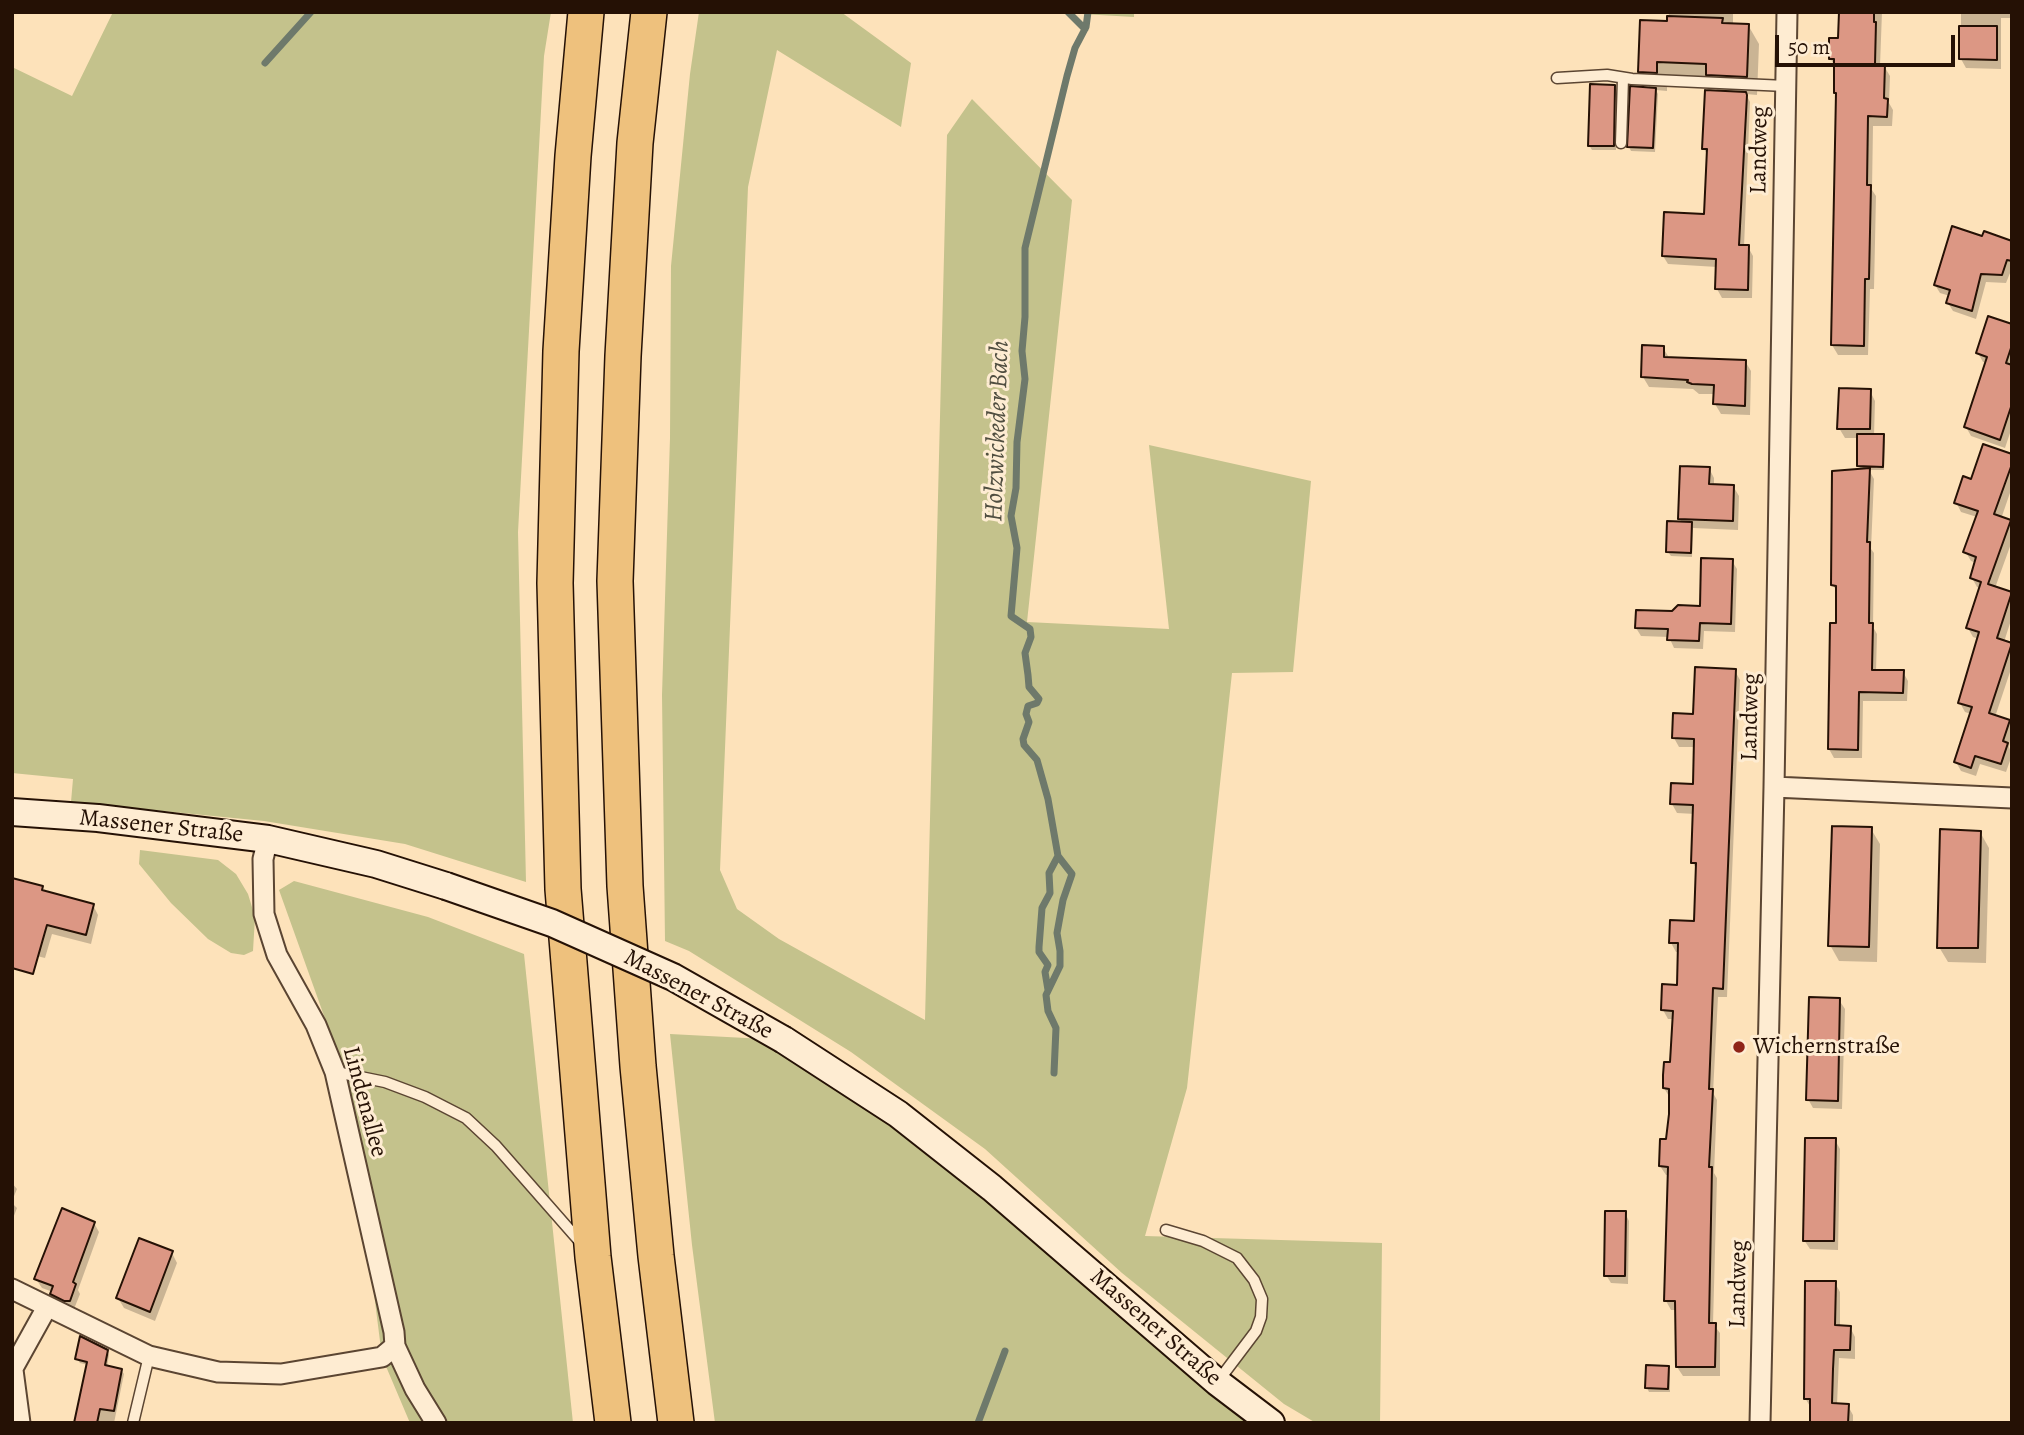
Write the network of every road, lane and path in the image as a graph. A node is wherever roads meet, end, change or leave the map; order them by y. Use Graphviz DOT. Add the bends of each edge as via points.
graph roads {
  1 [pos="586,12"];
  2 [pos="649,12"];
  3 [pos="1787,12"];
  4 [pos="1557,78"];
  5 [pos="1623,78"];
  6 [pos="1786,86"];
  7 [pos="1621,143"];
  8 [pos="1774,788"];
  9 [pos="2012,798"];
  10 [pos="12,812"];
  11 [pos="268,839"];
  12 [pos="335,1072"];
  13 [pos="1166,1230"];
  14 [pos="593,1257"];
  15 [pos="12,1289"];
  16 [pos="47,1307"];
  17 [pos="394,1346"];
  18 [pos="149,1356"];
  19 [pos="13,1370"];
  20 [pos="1217,1382"];
  21 [pos="20,1423"];
  22 [pos="133,1423"];
  23 [pos="436,1423"];
  24 [pos="613,1423"];
  25 [pos="676,1423"];
  26 [pos="1270,1423"];
  27 [pos="1760,1423"];
  1 -- 14 [label="highway" via="561,351 555,583 563,889"];
  2 -- 25 [label="highway" via="632,196 615,581 633,997 654,1243"];
  3 -- 6 [label="street, Landweg"];
  4 -- 5 [label="lane"];
  5 -- 6 [label="lane"];
  5 -- 7 [label="lane"];
  6 -- 8 [label="street, Landweg"];
  8 -- 9 [label="street"];
  8 -- 27 [label="street, Landweg"];
  10 -- 11 [label="main road, Massener Straße"];
  11 -- 12 [label="street, Lindenallee" via="263,859 264,914 277,955"];
  11 -- 20 [label="main road, Massener Straße, bridge" via="376,864 552,923 661,972 784,1040 898,1114 992,1188"];
  12 -- 14 [label="lane" via="385,1082 466,1118"];
  12 -- 17 [label="street, Lindenallee"];
  13 -- 20 [label="lane" via="1237,1258 1262,1299 1256,1331"];
  14 -- 24 [label="highway"];
  15 -- 16 [label="street"];
  16 -- 18 [label="street"];
  16 -- 19 [label="street"];
  17 -- 18 [label="street" via="382,1357 281,1374 218,1372"];
  17 -- 23 [label="street, Lindenallee"];
  18 -- 22 [label="lane"];
  19 -- 21 [label="street"];
  20 -- 26 [label="main road, Massener Straße"];
}
